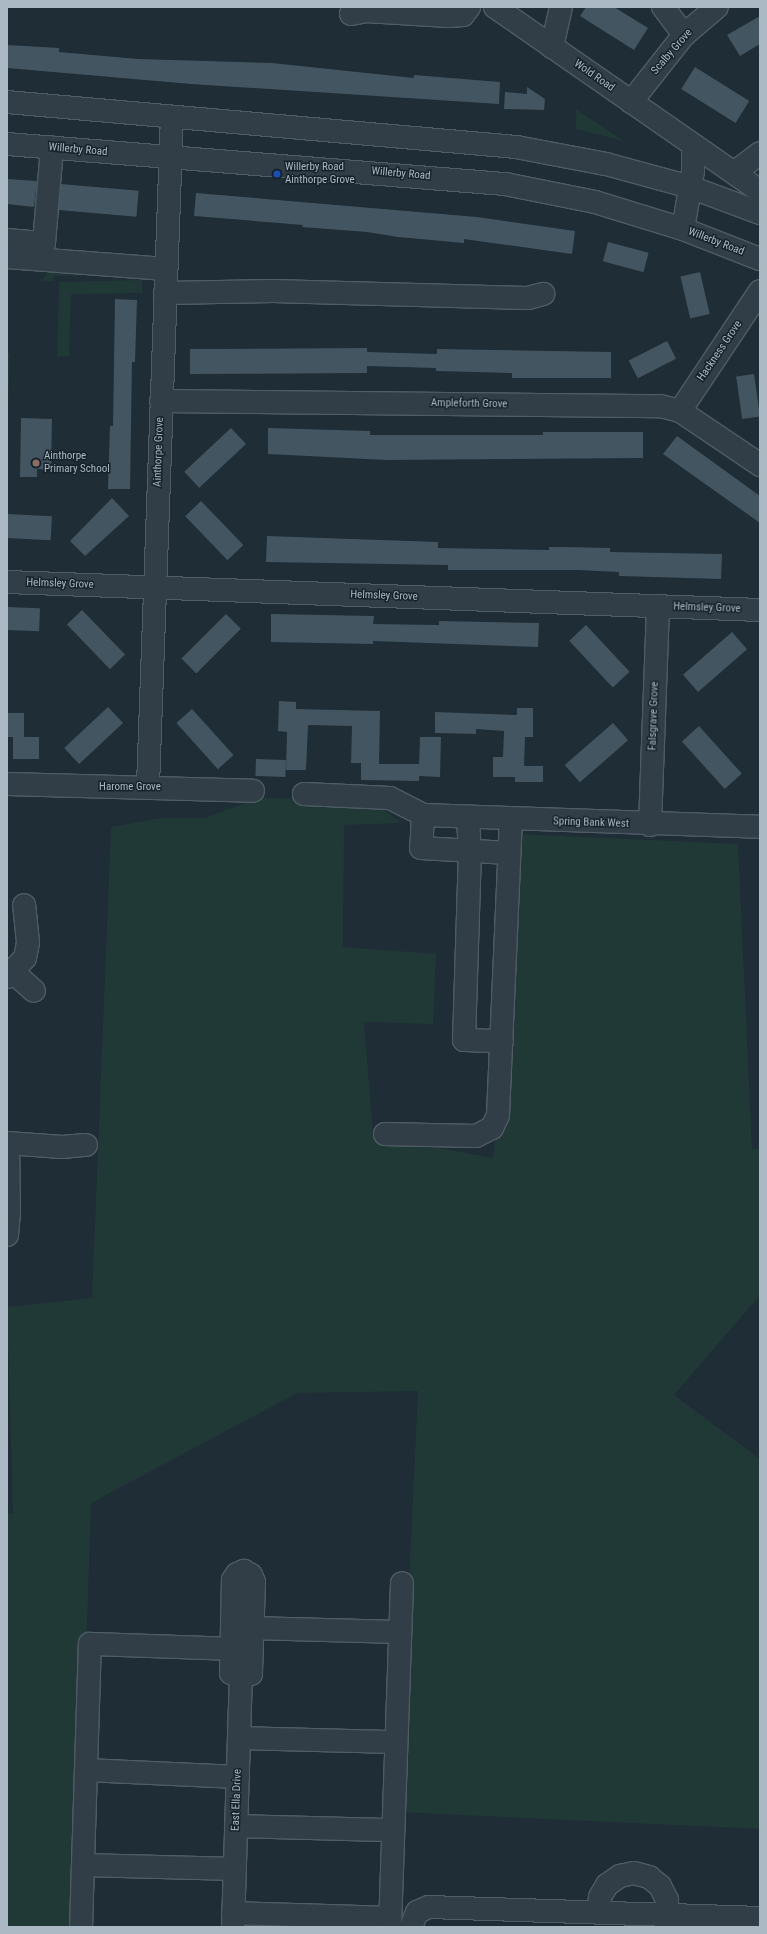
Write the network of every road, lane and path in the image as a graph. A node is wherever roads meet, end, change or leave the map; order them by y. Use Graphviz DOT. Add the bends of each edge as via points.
graph roads {
  1 [pos="469,7"];
  2 [pos="495,7"];
  3 [pos="561,7"];
  4 [pos="663,7"];
  5 [pos="717,7"];
  6 [pos="351,14"];
  7 [pos="684,35"];
  8 [pos="552,48"];
  9 [pos="7,102"];
  10 [pos="631,102"];
  11 [pos="172,117"];
  12 [pos="7,144"];
  13 [pos="693,146"];
  14 [pos="52,148"];
  15 [pos="760,153"];
  16 [pos="170,157"];
  17 [pos="735,172"];
  18 [pos="690,187"];
  19 [pos="760,191"];
  20 [pos="760,213"];
  21 [pos="683,229"];
  22 [pos="7,240"];
  23 [pos="7,257"];
  24 [pos="760,259"];
  25 [pos="166,269"];
  26 [pos="760,291"];
  27 [pos="165,293"];
  28 [pos="543,294"];
  29 [pos="161,400"];
  30 [pos="680,411"];
  31 [pos="760,465"];
  32 [pos="7,582"];
  33 [pos="154,587"];
  34 [pos="658,606"];
  35 [pos="760,610"];
  36 [pos="7,784"];
  37 [pos="148,786"];
  38 [pos="253,791"];
  39 [pos="304,794"];
  40 [pos="423,815"];
  41 [pos="468,817"];
  42 [pos="511,819"];
  43 [pos="650,825"];
  44 [pos="760,828"];
  45 [pos="470,850"];
  46 [pos="509,853"];
  47 [pos="24,905"];
  48 [pos="10,974"];
  49 [pos="34,991"];
  50 [pos="502,1041"];
  51 [pos="385,1134"];
  52 [pos="7,1143"];
  53 [pos="86,1145"];
  54 [pos="8,1211"];
  55 [pos="7,1235"];
  56 [pos="402,1583"];
  57 [pos="253,1628"];
  58 [pos="398,1632"];
  59 [pos="231,1648"];
  60 [pos="241,1673"];
  61 [pos="239,1738"];
  62 [pos="395,1742"];
  63 [pos="86,1770"];
  64 [pos="238,1777"];
  65 [pos="236,1826"];
  66 [pos="393,1830"];
  67 [pos="84,1865"];
  68 [pos="235,1869"];
  69 [pos="598,1912"];
  70 [pos="668,1915"];
  71 [pos="760,1918"];
  72 [pos="233,1920"];
  73 [pos="633,1920"];
  74 [pos="390,1923"];
  75 [pos="81,1927"];
  76 [pos="411,1927"];
  1 -- 6 [label="street" via="463,15 448,16 366,11"];
  2 -- 8 [label="street, Wold Road"];
  3 -- 8 [label="street"];
  4 -- 7 [label="street"];
  5 -- 7 [label="street, Scalby Grove"];
  7 -- 10 [label="street, Scalby Grove"];
  8 -- 10 [label="street, Wold Road"];
  9 -- 11 [label="street"];
  10 -- 13 [label="street, Wold Road"];
  11 -- 16 [label="street, Ainthorpe Grove"];
  11 -- 18 [label="street" via="516,147 606,164"];
  12 -- 14 [label="street, Willerby Road"];
  13 -- 17 [label="street, Wold Road"];
  13 -- 18 [label="street"];
  14 -- 16 [label="street, Willerby Road"];
  14 -- 22 [label="street" via="44,243"];
  15 -- 17 [label="street"];
  16 -- 21 [label="street, Willerby Road" via="505,184 595,202"];
  16 -- 25 [label="street, Ainthorpe Grove"];
  17 -- 19 [label="street, Wold Road"];
  18 -- 20 [label="street"];
  18 -- 21 [label="street"];
  21 -- 24 [label="street, Willerby Road"];
  23 -- 25 [label="street"];
  25 -- 27 [label="street, Ainthorpe Grove"];
  26 -- 30 [label="street, Hackness Grove"];
  27 -- 28 [label="street" via="273,291 528,298"];
  27 -- 29 [label="street, Ainthorpe Grove"];
  29 -- 30 [label="street, Ampleforth Grove" via="660,406"];
  29 -- 33 [label="street, Ainthorpe Grove"];
  30 -- 31 [label="street, Ampleforth Grove"];
  32 -- 33 [label="street, Helmsley Grove"];
  33 -- 34 [label="street, Helmsley Grove"];
  33 -- 37 [label="street, Ainthorpe Grove"];
  34 -- 35 [label="street, Helmsley Grove"];
  34 -- 43 [label="street, Falsgrave Grove"];
  36 -- 37 [label="street, Harome Grove"];
  37 -- 38 [label="street, Harome Grove"];
  39 -- 40 [label="street" via="390,798"];
  40 -- 41 [label="street, Spring Bank West"];
  40 -- 45 [label="street" via="421,848"];
  41 -- 42 [label="street, Spring Bank West"];
  41 -- 45 [label="street"];
  42 -- 43 [label="street, Spring Bank West"];
  42 -- 46 [label="street"];
  43 -- 44 [label="street, Spring Bank West"];
  45 -- 46 [label="street"];
  45 -- 50 [label="street" via="464,1040"];
  46 -- 50 [label="street"];
  47 -- 48 [label="street" via="28,942 25,958"];
  48 -- 49 [label="street"];
  50 -- 51 [label="street" via="498,1115 492,1128 476,1136"];
  52 -- 53 [label="street" via="62,1147"];
  52 -- 54 [label="street"];
  54 -- 55 [label="street"];
  56 -- 58 [label="street"];
  57 -- 58 [label="street"];
  57 -- 59 [label="street" via="254,1582 251,1575 244,1571 236,1574 233,1580"];
  57 -- 60 [label="street" via="251,1674"];
  58 -- 62 [label="street"];
  59 -- 60 [label="street" via="231,1673"];
  59 -- 63 [label="street" via="90,1644"];
  60 -- 61 [label="street, East Ella Drive"];
  61 -- 62 [label="street"];
  61 -- 64 [label="street, East Ella Drive"];
  62 -- 66 [label="street"];
  63 -- 64 [label="street"];
  63 -- 67 [label="street"];
  64 -- 65 [label="street, East Ella Drive"];
  65 -- 66 [label="street"];
  65 -- 68 [label="street, East Ella Drive"];
  66 -- 74 [label="street"];
  67 -- 68 [label="street"];
  67 -- 75 [label="street"];
  68 -- 72 [label="street, East Ella Drive"];
  69 -- 70 [label="street" via="600,1897 607,1885 620,1876 634,1873 649,1877 660,1886 667,1900"];
  69 -- 73 [label="street"];
  69 -- 76 [label="street" via="429,1907 417,1912"];
  70 -- 71 [label="street"];
  70 -- 73 [label="street"];
  72 -- 74 [label="street"];
}
